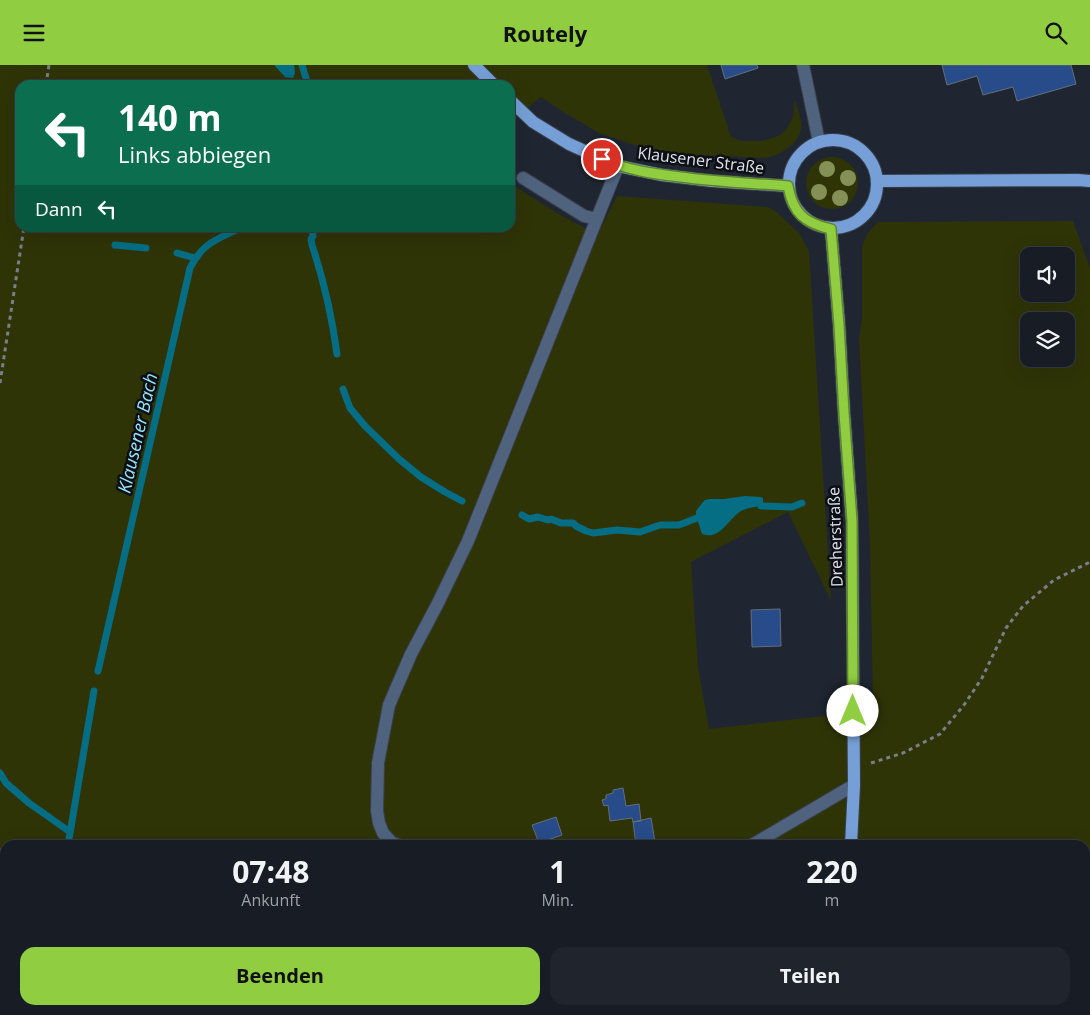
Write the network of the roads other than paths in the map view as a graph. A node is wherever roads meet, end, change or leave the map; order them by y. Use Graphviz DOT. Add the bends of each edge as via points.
graph roads {
  1 [pos="474,65"];
  2 [pos="803,65"];
  3 [pos="489,80"];
  4 [pos="515,105"];
  5 [pos="819,142"];
  6 [pos="618,166"];
  7 [pos="523,178"];
  8 [pos="877,181"];
  9 [pos="1090,181"];
  10 [pos="788,186"];
  11 [pos="597,219"];
  12 [pos="831,229"];
  13 [pos="854,785"];
  14 [pos="389,840"];
  15 [pos="760,840"];
  16 [pos="851,840"];
  1 -- 3 [label="main road"];
  2 -- 5 [label="street"];
  4 -- 6 [label="main road, Klausener Straße" via="533,122 569,144"];
  5 -- 8 [label="main road" via="830,140 853,144 870,160"];
  5 -- 10 [label="main road" via="797,159 790,172"];
  6 -- 10 [label="main road, Klausener Straße" via="712,181"];
  6 -- 11 [label="street"];
  7 -- 11 [label="street" via="584,216"];
  8 -- 9 [label="main road"];
  8 -- 12 [label="main road" via="876,196 870,210 845,227"];
  10 -- 12 [label="main road" via="791,199 806,220"];
  11 -- 14 [label="street" via="468,541 389,705 378,763 376,811 383,833"];
  12 -- 13 [label="main road, Dreherstraße" via="852,521"];
  13 -- 15 [label="street"];
  13 -- 16 [label="main road, Dreherstraße"];
}
